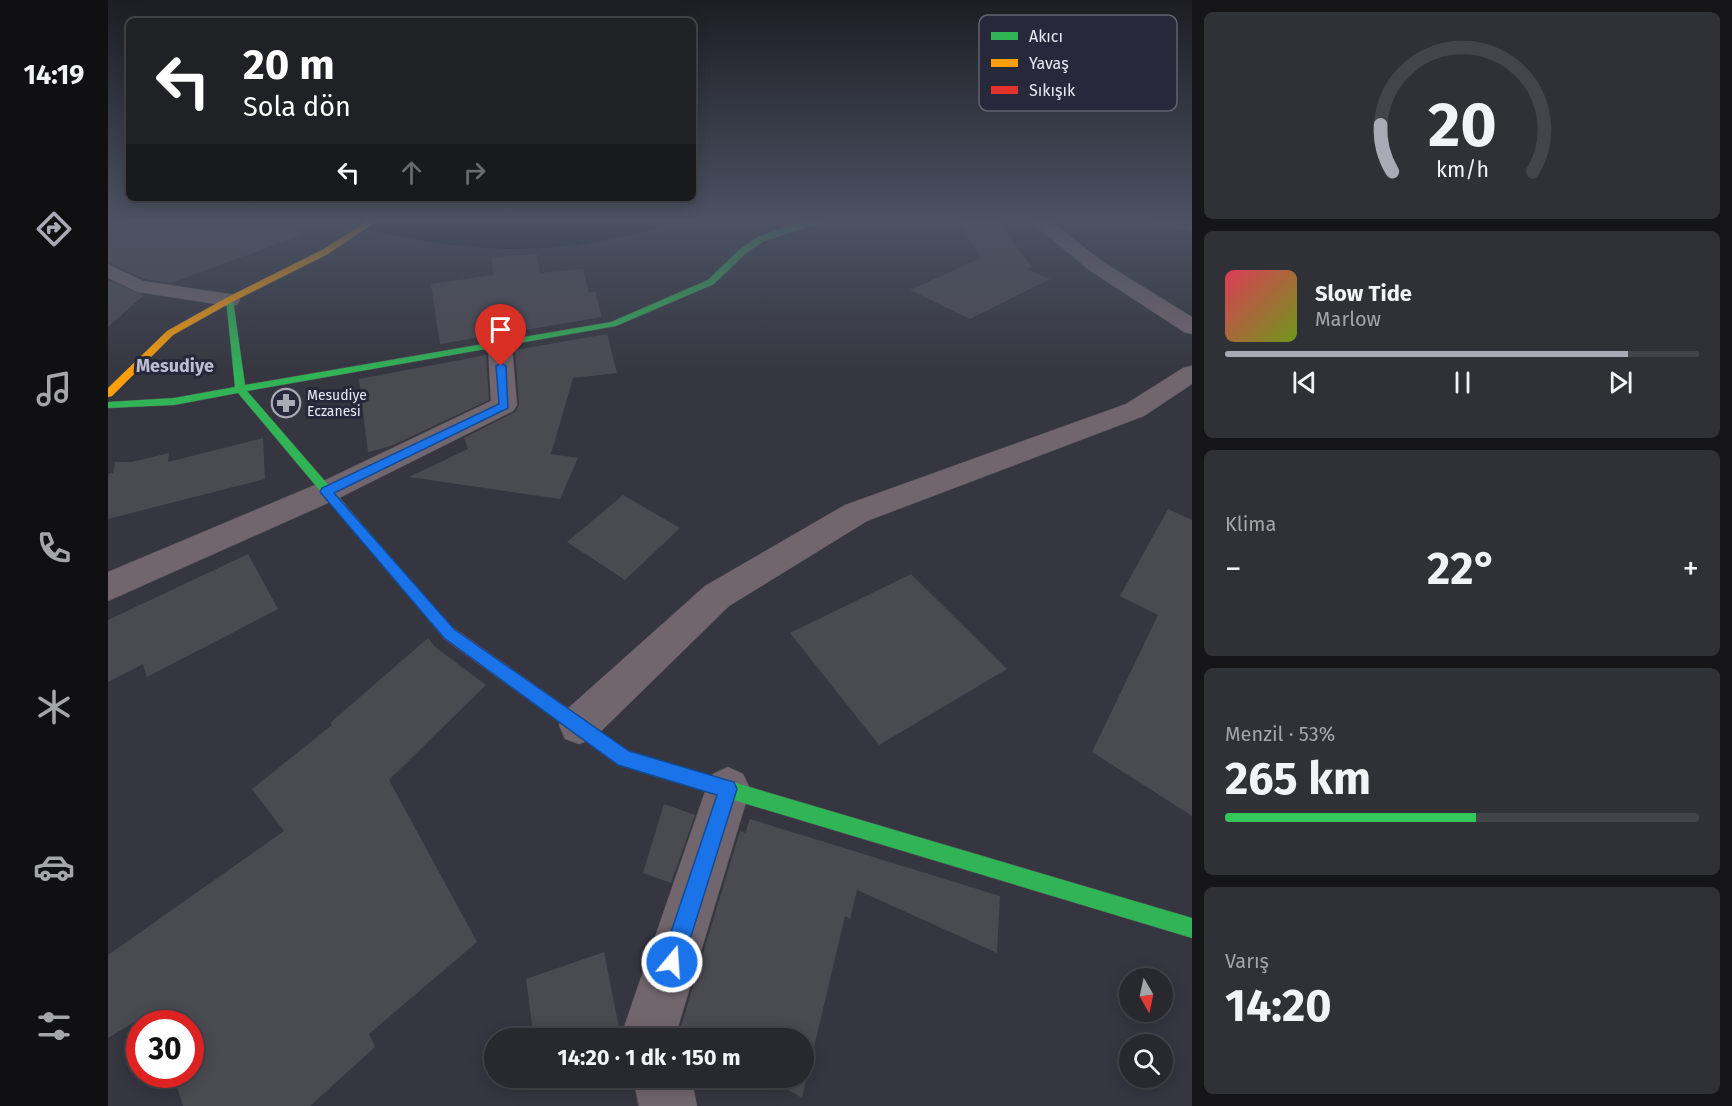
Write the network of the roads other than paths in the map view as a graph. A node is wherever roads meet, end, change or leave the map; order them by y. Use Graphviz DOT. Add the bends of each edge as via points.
graph roads {
  1 [pos="109,271"];
  2 [pos="288,271"];
  3 [pos="723,271"];
  4 [pos="1103,271"];
  5 [pos="229,300"];
  6 [pos="1192,327"];
  7 [pos="500,346"];
  8 [pos="1192,373"];
  9 [pos="240,389"];
  10 [pos="108,394"];
  11 [pos="108,405"];
  12 [pos="326,492"];
  13 [pos="108,587"];
  14 [pos="579,725"];
  15 [pos="728,789"];
  16 [pos="1192,928"];
  17 [pos="651,1028"];
  18 [pos="664,1088"];
  19 [pos="668,1106"];
  1 -- 5 [label="street" via="138,286"];
  2 -- 5 [label="street"];
  3 -- 7 [label="street" via="711,282 614,324"];
  4 -- 6 [label="street"];
  5 -- 9 [label="street"];
  5 -- 10 [label="street" via="170,333"];
  7 -- 9 [label="street"];
  7 -- 12 [label="street" via="504,405"];
  8 -- 14 [label="street" via="1135,410 856,513 717,596"];
  9 -- 11 [label="street" via="148,407"];
  9 -- 12 [label="street"];
  12 -- 13 [label="street"];
  12 -- 14 [label="street" via="449,634"];
  14 -- 15 [label="street" via="624,759"];
  15 -- 16 [label="street"];
  15 -- 17 [label="street"];
  18 -- 19 [label="street"];
}
